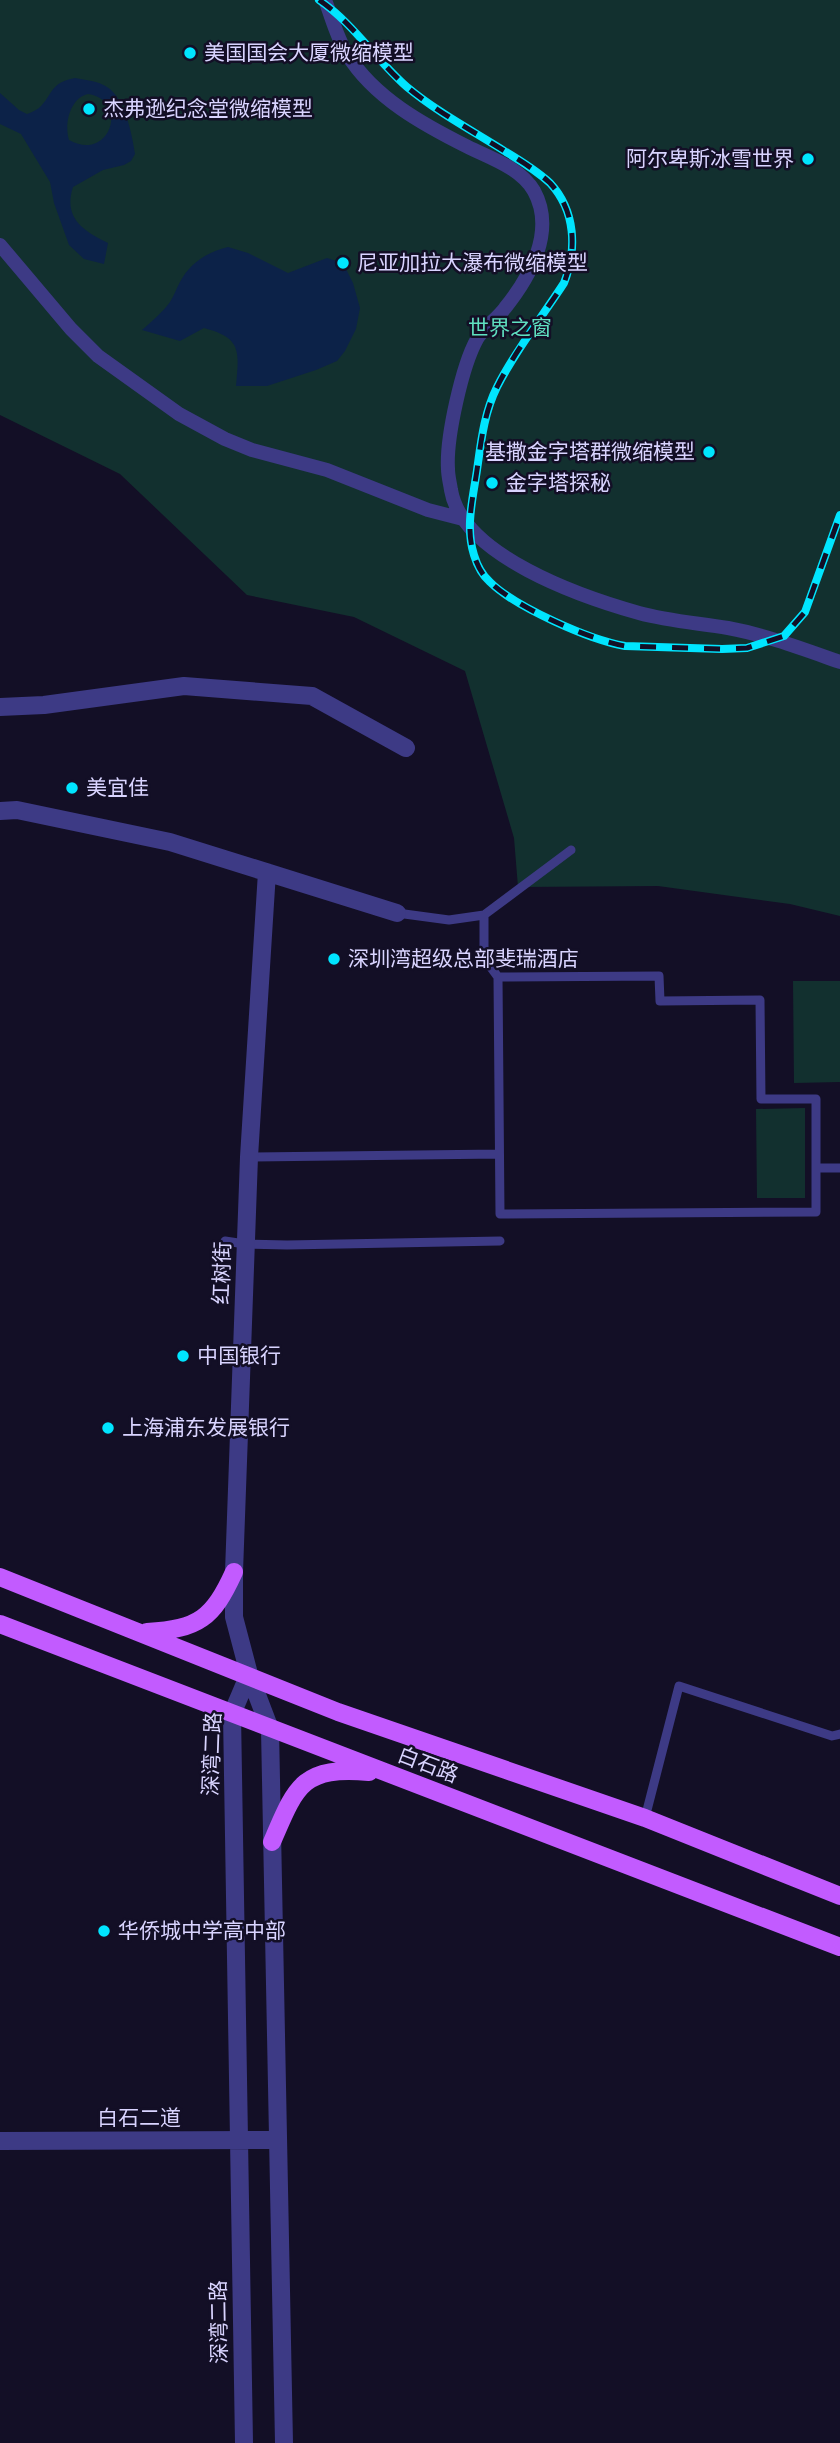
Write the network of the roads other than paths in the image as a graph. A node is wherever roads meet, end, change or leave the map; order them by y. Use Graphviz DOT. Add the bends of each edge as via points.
graph roads {
  1 [pos="325,0"];
  2 [pos="0,245"];
  3 [pos="463,519"];
  4 [pos="840,662"];
  5 [pos="0,707"];
  6 [pos="406,748"];
  7 [pos="0,811"];
  8 [pos="571,850"];
  9 [pos="267,872"];
  10 [pos="397,913"];
  11 [pos="484,915"];
  12 [pos="498,977"];
  13 [pos="499,1154"];
  14 [pos="249,1157"];
  15 [pos="816,1168"];
  16 [pos="840,1168"];
  17 [pos="225,1241"];
  18 [pos="500,1241"];
  19 [pos="245,1244"];
  20 [pos="234,1572"];
  21 [pos="0,1577"];
  22 [pos="0,1624"];
  23 [pos="141,1633"];
  24 [pos="248,1674"];
  25 [pos="232,1714"];
  26 [pos="270,1729"];
  27 [pos="840,1734"];
  28 [pos="387,1774"];
  29 [pos="645,1818"];
  30 [pos="272,1842"];
  31 [pos="840,1896"];
  32 [pos="840,1947"];
  33 [pos="239,2140"];
  34 [pos="278,2140"];
  35 [pos="0,2141"];
  36 [pos="244,2443"];
  37 [pos="284,2443"];
  1 -- 3 [label="street" via="348,55 371,84 426,126 519,174 534,191 541,214 540,246 529,274 477,338 464,374 448,468 453,502"];
  2 -- 3 [label="street" via="98,355 179,414 252,450 327,470"];
  3 -- 4 [label="street" via="516,564 563,588 639,613 729,628"];
  5 -- 6 [label="street" via="184,686 312,696"];
  7 -- 9 [label="street" via="17,810 170,842"];
  8 -- 11 [label="lane"];
  9 -- 10 [label="street"];
  9 -- 14 [label="street, 红树街"];
  10 -- 11 [label="lane" via="449,920"];
  11 -- 12 [label="lane" via="484,958"];
  12 -- 13 [label="lane"];
  12 -- 15 [label="lane" via="659,976 660,1001 760,1000 761,1099 816,1099"];
  13 -- 14 [label="lane"];
  13 -- 15 [label="lane" via="500,1214 817,1212"];
  14 -- 19 [label="street, 红树街"];
  15 -- 16 [label="lane"];
  17 -- 19 [label="lane"];
  18 -- 19 [label="lane"];
  19 -- 20 [label="street, 红树街"];
  20 -- 23 [label="main road" via="222,1598 201,1621"];
  20 -- 24 [label="street, 红树街" via="234,1617"];
  21 -- 23 [label="main road, 白石路"];
  22 -- 25 [label="main road, 白石路"];
  23 -- 24 [label="main road, 白石路"];
  24 -- 25 [label="street, 深湾二路"];
  24 -- 26 [label="street"];
  24 -- 29 [label="main road, 白石路" via="338,1712"];
  25 -- 26 [label="main road, 白石路"];
  25 -- 33 [label="street, 深湾二路"];
  26 -- 28 [label="main road, 白石路"];
  26 -- 30 [label="street"];
  27 -- 29 [label="lane" via="679,1686"];
  28 -- 30 [label="main road" via="352,1770 307,1779 289,1803"];
  28 -- 32 [label="main road, 白石路"];
  29 -- 31 [label="main road, 白石路"];
  30 -- 34 [label="street"];
  33 -- 34 [label="street, 白石二道"];
  33 -- 35 [label="street, 白石二道"];
  33 -- 36 [label="street, 深湾二路"];
  34 -- 37 [label="street"];
}
